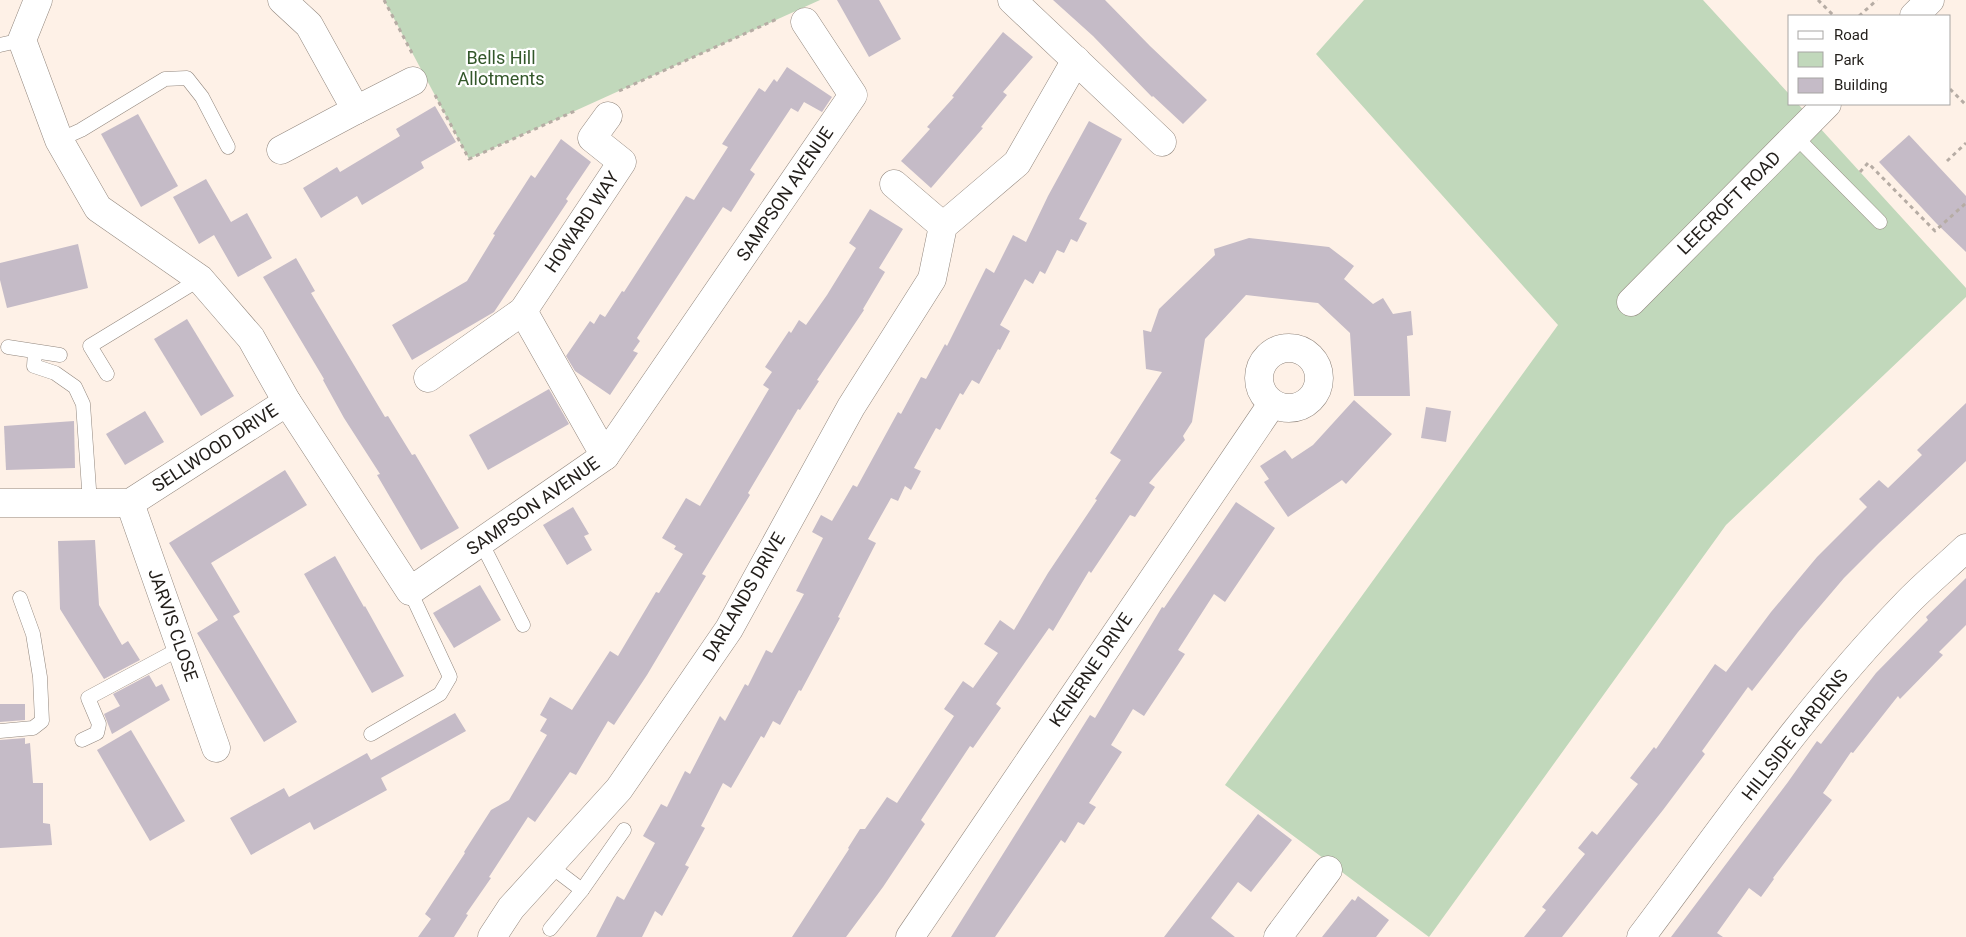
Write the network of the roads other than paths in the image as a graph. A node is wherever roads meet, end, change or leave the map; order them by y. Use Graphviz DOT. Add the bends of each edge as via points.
graph roads {
  1 [pos="38,0"];
  2 [pos="282,0"];
  3 [pos="1012,0"];
  4 [pos="1930,0"];
  5 [pos="1915,15"];
  6 [pos="794,19"];
  7 [pos="11,42"];
  8 [pos="1076,60"];
  9 [pos="420,77"];
  10 [pos="602,105"];
  11 [pos="1826,105"];
  12 [pos="356,110"];
  13 [pos="1795,136"];
  14 [pos="59,140"];
  15 [pos="1162,142"];
  16 [pos="228,147"];
  17 [pos="281,150"];
  18 [pos="894,184"];
  19 [pos="1880,222"];
  20 [pos="943,226"];
  21 [pos="200,279"];
  22 [pos="1631,302"];
  23 [pos="523,311"];
  24 [pos="8,348"];
  25 [pos="35,352"];
  26 [pos="60,355"];
  27 [pos="107,374"];
  28 [pos="428,378"];
  29 [pos="288,402"];
  30 [pos="1272,404"];
  31 [pos="605,456"];
  32 [pos="90,502"];
  33 [pos="0,503"];
  34 [pos="130,503"];
  35 [pos="481,542"];
  36 [pos="1966,548"];
  37 [pos="410,591"];
  38 [pos="20,598"];
  39 [pos="523,625"];
  40 [pos="181,648"];
  41 [pos="0,731"];
  42 [pos="370,734"];
  43 [pos="82,740"];
  44 [pos="216,748"];
  45 [pos="624,830"];
  46 [pos="549,865"];
  47 [pos="1328,870"];
  48 [pos="582,890"];
  49 [pos="550,929"];
  50 [pos="492,937"];
  51 [pos="910,937"];
  52 [pos="1278,937"];
  53 [pos="1641,937"];
  1 -- 7 [label="street, SELLWOOD DRIVE"];
  2 -- 12 [label="street" via="309,24"];
  3 -- 8 [label="street"];
  4 -- 5 [label="street"];
  6 -- 31 [label="street, SAMPSON AVENUE" via="853,95"];
  7 -- 14 [label="street, SELLWOOD DRIVE"];
  8 -- 15 [label="street"];
  8 -- 20 [label="street" via="1017,163"];
  9 -- 12 [label="street"];
  10 -- 23 [label="street, HOWARD WAY" via="592,138 622,162"];
  11 -- 13 [label="street, LEECROFT ROAD"];
  12 -- 17 [label="street"];
  13 -- 19 [label="lane"];
  13 -- 22 [label="street, LEECROFT ROAD"];
  14 -- 16 [label="lane" via="166,79 187,78 202,97"];
  14 -- 21 [label="street, SELLWOOD DRIVE" via="98,208"];
  18 -- 20 [label="street"];
  20 -- 46 [label="street, DARLANDS DRIVE" via="932,278 851,406 728,629 619,789"];
  21 -- 27 [label="lane" via="90,346"];
  21 -- 29 [label="street, SELLWOOD DRIVE" via="251,338"];
  23 -- 28 [label="street, HOWARD WAY"];
  23 -- 31 [label="street"];
  24 -- 25 [label="lane"];
  25 -- 26 [label="lane"];
  25 -- 32 [label="lane" via="34,366 55,373 75,387 83,404"];
  29 -- 34 [label="street, SELLWOOD DRIVE"];
  29 -- 37 [label="street"];
  30 -- 51 [label="street, KENERNE DRIVE"];
  31 -- 35 [label="street, SAMPSON AVENUE"];
  32 -- 33 [label="street"];
  32 -- 34 [label="street"];
  34 -- 40 [label="street, JARVIS CLOSE"];
  35 -- 37 [label="street, SAMPSON AVENUE"];
  35 -- 39 [label="lane"];
  36 -- 53 [label="street, HILLSIDE GARDENS" via="1906,604 1855,660 1793,735"];
  37 -- 42 [label="lane" via="450,677 440,694"];
  38 -- 41 [label="lane" via="33,634 42,721 33,728"];
  40 -- 43 [label="lane" via="88,698 99,724 97,732"];
  40 -- 44 [label="street, JARVIS CLOSE"];
  45 -- 48 [label="lane"];
  46 -- 48 [label="lane"];
  46 -- 50 [label="street, DARLANDS DRIVE" via="511,908"];
  47 -- 52 [label="street"];
  48 -- 49 [label="lane"];
}
